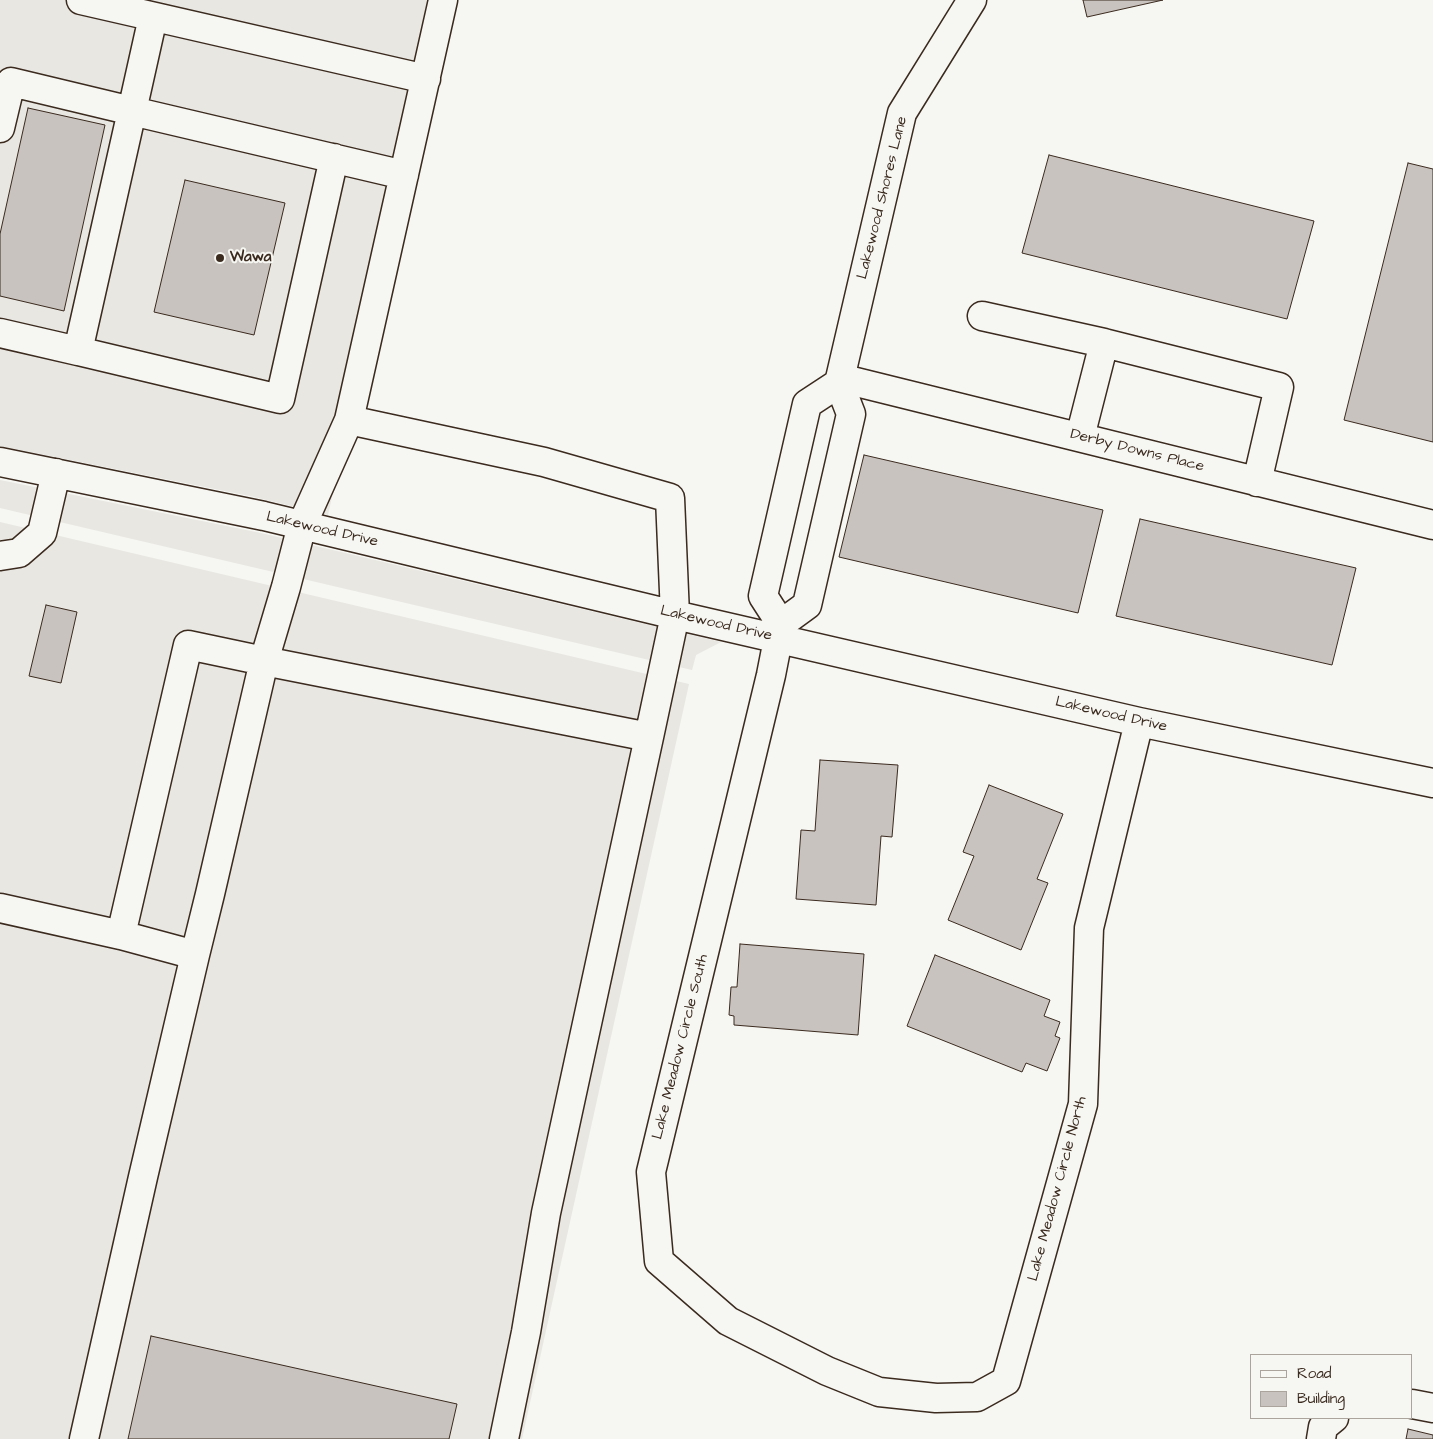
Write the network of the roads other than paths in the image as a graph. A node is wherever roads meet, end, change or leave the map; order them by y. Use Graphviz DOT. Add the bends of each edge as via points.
graph roads {
  1 [pos="81,0"];
  2 [pos="443,0"];
  3 [pos="972,0"];
  4 [pos="146,10"];
  5 [pos="426,78"];
  6 [pos="132,111"];
  7 [pos="0,128"];
  8 [pos="334,158"];
  9 [pos="404,175"];
  10 [pos="982,316"];
  11 [pos="0,334"];
  12 [pos="1104,343"];
  13 [pos="78,351"];
  14 [pos="840,380"];
  15 [pos="349,420"];
  16 [pos="1080,437"];
  17 [pos="0,462"];
  18 [pos="56,473"];
  19 [pos="1257,482"];
  20 [pos="302,525"];
  21 [pos="1433,525"];
  22 [pos="0,556"];
  23 [pos="675,615"];
  24 [pos="780,631"];
  25 [pos="264,662"];
  26 [pos="1139,722"];
  27 [pos="649,737"];
  28 [pos="1433,783"];
  29 [pos="0,908"];
  30 [pos="121,935"];
  31 [pos="195,955"];
  32 [pos="827,1371"];
  33 [pos="1413,1404"];
  34 [pos="1433,1408"];
  35 [pos="1333,1419"];
  36 [pos="84,1439"];
  37 [pos="504,1439"];
  38 [pos="1321,1439"];
  1 -- 4 [label="street"];
  2 -- 5 [label="street"];
  3 -- 14 [label="street, Lakewood Shores Lane" via="902,113"];
  4 -- 5 [label="street"];
  4 -- 6 [label="street"];
  5 -- 9 [label="street"];
  6 -- 7 [label="street" via="10,82"];
  6 -- 8 [label="street"];
  6 -- 13 [label="street"];
  8 -- 9 [label="street"];
  8 -- 13 [label="street" via="280,398"];
  9 -- 15 [label="street"];
  10 -- 12 [label="street"];
  11 -- 13 [label="street"];
  12 -- 16 [label="street"];
  12 -- 19 [label="street" via="1279,386"];
  14 -- 16 [label="street, Derby Downs Place"];
  14 -- 24 [label="street" via="851,414 807,605"];
  14 -- 24 [label="street" via="807,404 763,596"];
  15 -- 20 [label="street"];
  15 -- 23 [label="street" via="544,462 670,498"];
  16 -- 19 [label="street, Derby Downs Place"];
  17 -- 18 [label="street, Lakewood Drive"];
  18 -- 20 [label="street, Lakewood Drive"];
  18 -- 22 [label="street" via="42,533 19,553"];
  19 -- 21 [label="street, Derby Downs Place"];
  20 -- 23 [label="street, Lakewood Drive"];
  20 -- 25 [label="street"];
  23 -- 24 [label="street, Lakewood Drive"];
  23 -- 27 [label="street"];
  24 -- 26 [label="street, Lakewood Drive"];
  24 -- 32 [label="street, Lake Meadow Circle South" via="651,1172 659,1261 728,1321"];
  25 -- 27 [label="street"];
  25 -- 30 [label="street" via="188,645"];
  25 -- 31 [label="street"];
  26 -- 28 [label="street, Lakewood Drive"];
  26 -- 32 [label="street, Lake Meadow Circle North" via="1089,928 1083,1104 1006,1381 977,1397 936,1398 879,1392"];
  27 -- 37 [label="street" via="546,1214"];
  29 -- 30 [label="street"];
  30 -- 31 [label="street"];
  31 -- 36 [label="street"];
  33 -- 34 [label="street"];
  35 -- 38 [label="street" via="1323,1427"];
}
